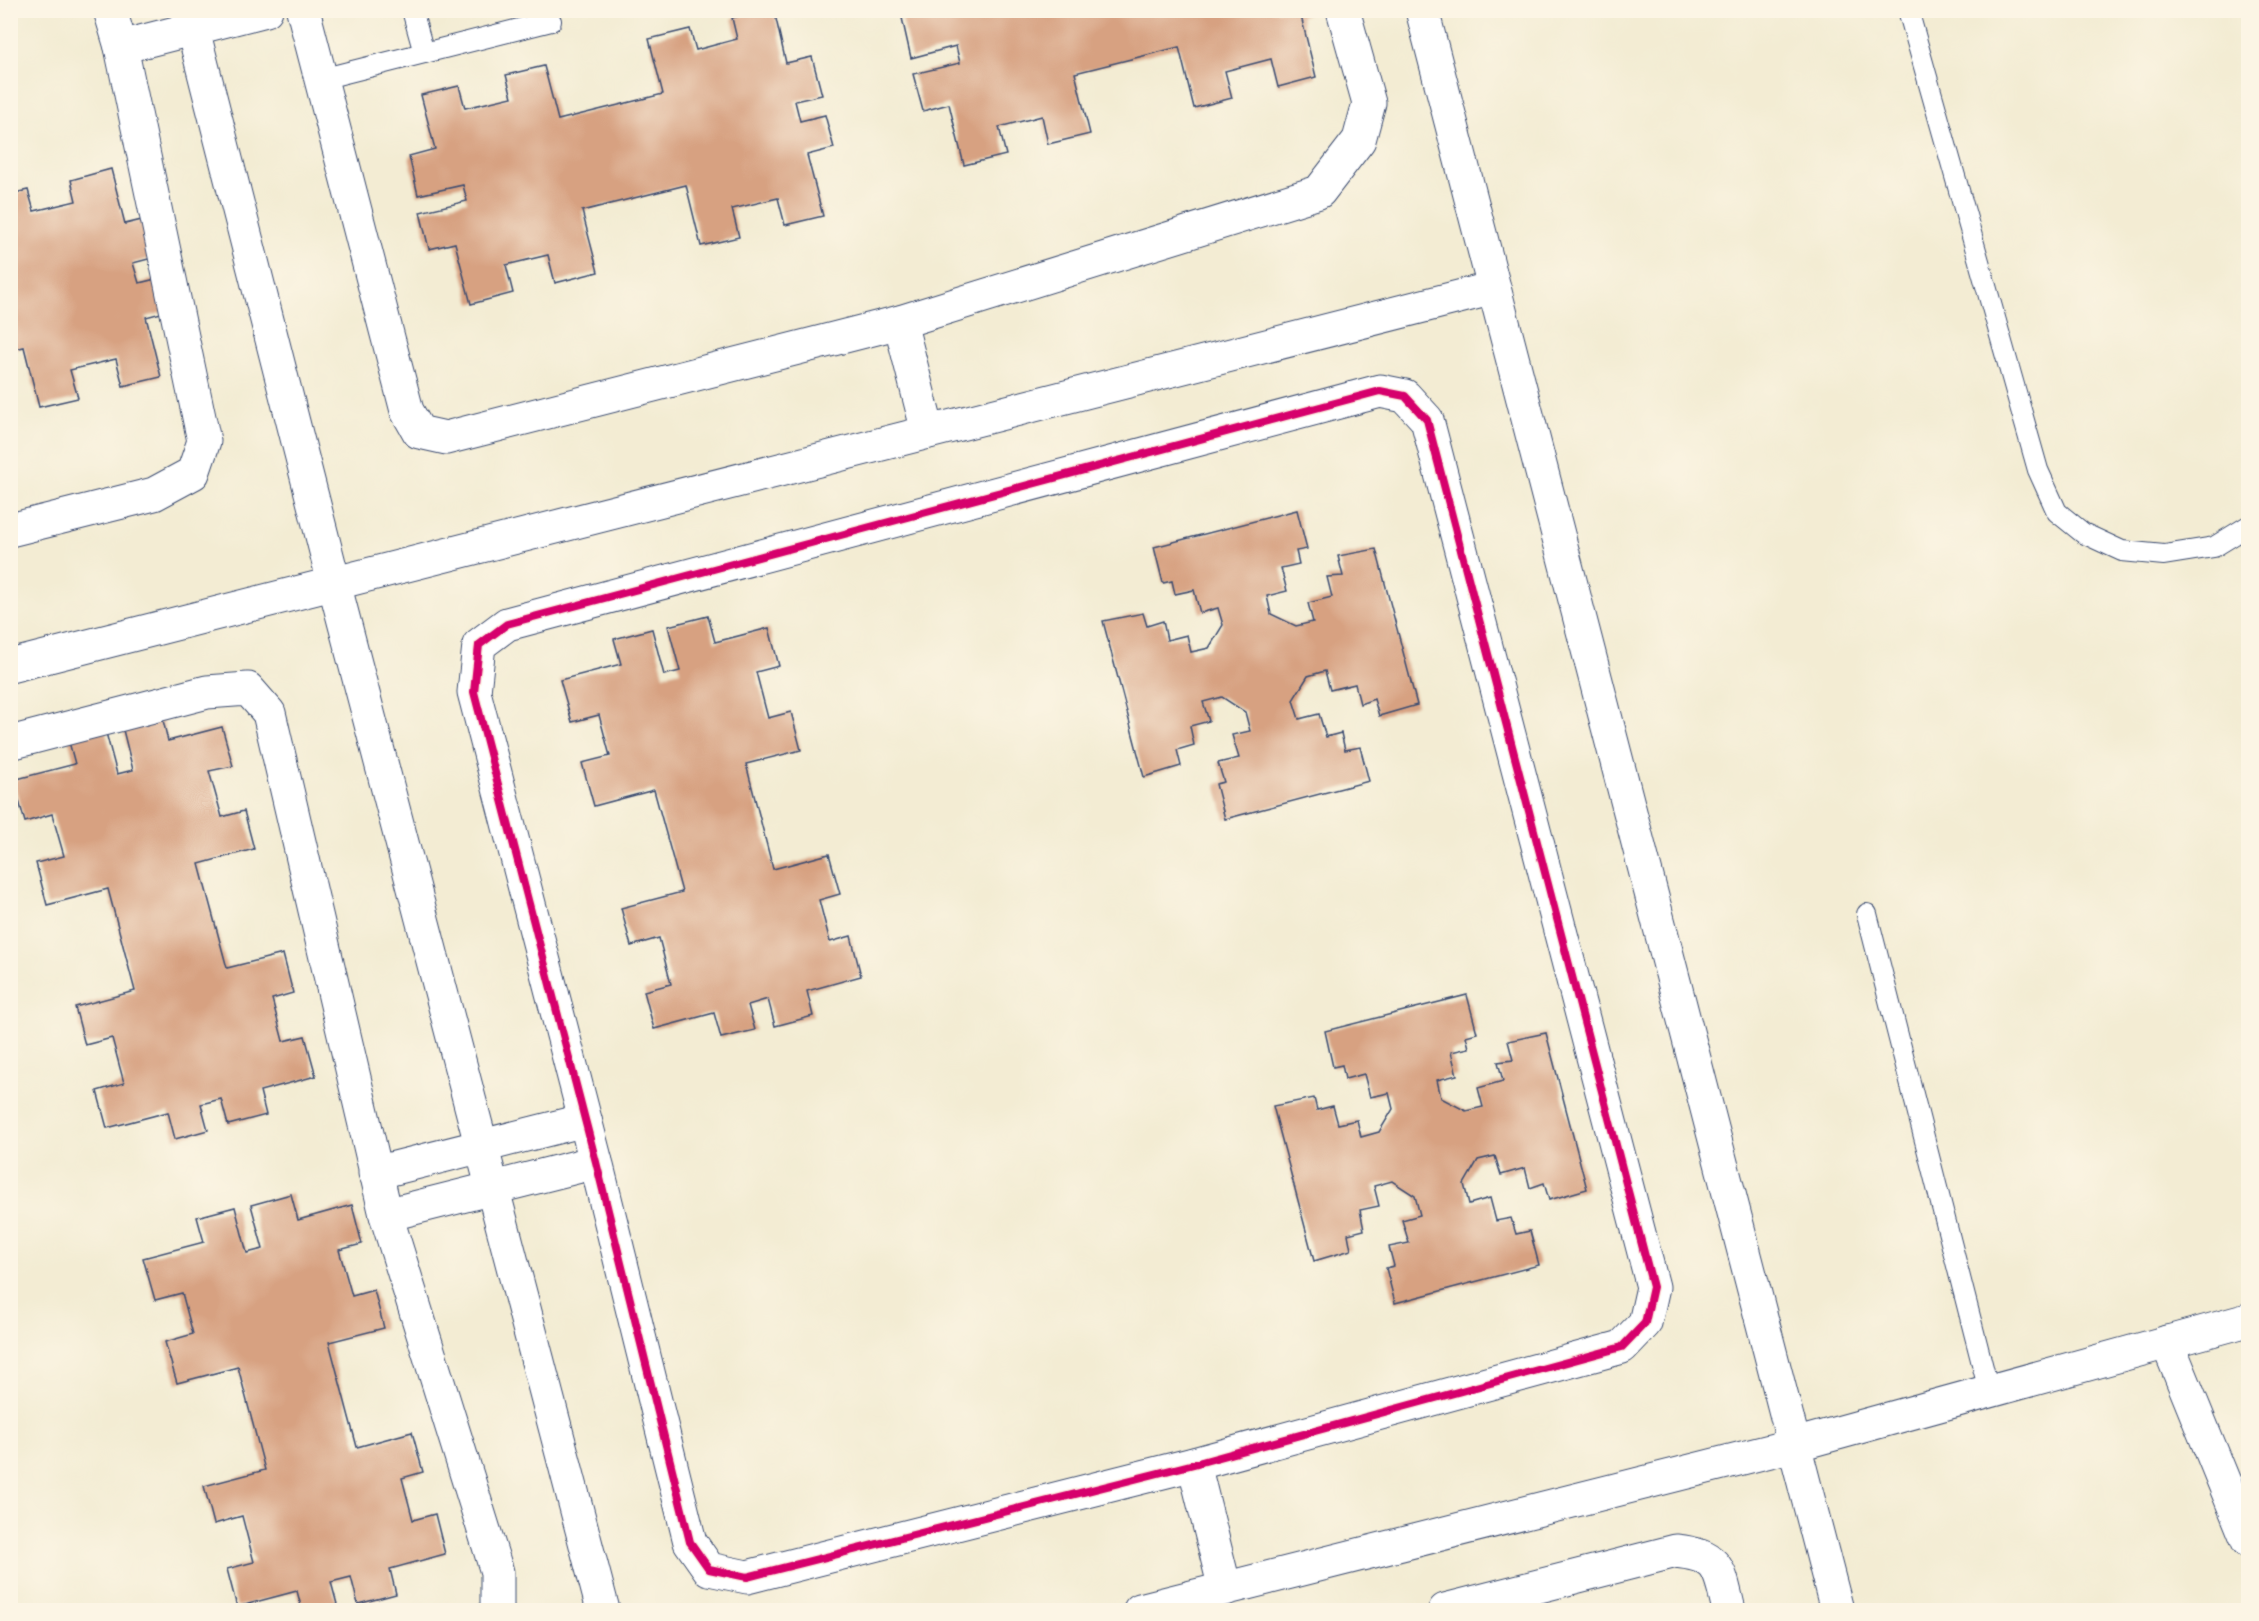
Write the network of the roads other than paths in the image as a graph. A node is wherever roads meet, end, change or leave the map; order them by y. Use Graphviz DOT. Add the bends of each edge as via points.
graph roads {
  1 [pos="110,10"];
  2 [pos="266,10"];
  3 [pos="303,10"];
  4 [pos="412,10"];
  5 [pos="1343,10"];
  6 [pos="1422,10"];
  7 [pos="1908,10"];
  8 [pos="191,20"];
  9 [pos="551,21"];
  10 [pos="121,47"];
  11 [pos="424,53"];
  12 [pos="321,79"];
  13 [pos="1494,288"];
  14 [pos="900,322"];
  15 [pos="928,432"];
  16 [pos="2248,526"];
  17 [pos="10,530"];
  18 [pos="334,583"];
  19 [pos="10,666"];
  20 [pos="10,743"];
  21 [pos="1867,914"];
  22 [pos="585,1120"];
  23 [pos="481,1146"];
  24 [pos="596,1162"];
  25 [pos="375,1173"];
  26 [pos="492,1188"];
  27 [pos="386,1215"];
  28 [pos="2248,1320"];
  29 [pos="2167,1342"];
  30 [pos="1989,1391"];
  31 [pos="1794,1445"];
  32 [pos="1194,1464"];
  33 [pos="2248,1541"];
  34 [pos="1225,1589"];
  35 [pos="497,1611"];
  36 [pos="603,1611"];
  37 [pos="1140,1611"];
  38 [pos="1445,1611"];
  39 [pos="1729,1611"];
  40 [pos="1837,1611"];
  1 -- 10 [label="street"];
  2 -- 8 [label="street"];
  3 -- 12 [label="street"];
  4 -- 11 [label="lane"];
  5 -- 14 [label="street" via="1369,103 1359,140 1319,192"];
  6 -- 13 [label="street"];
  7 -- 16 [label="lane" via="2038,470 2057,512 2083,533 2122,551 2164,555 2214,547"];
  8 -- 10 [label="street"];
  8 -- 18 [label="street"];
  9 -- 11 [label="lane"];
  10 -- 17 [label="street" via="204,441 193,473 154,494"];
  11 -- 12 [label="lane"];
  12 -- 14 [label="street" via="407,411 419,432 446,438"];
  13 -- 15 [label="street"];
  13 -- 31 [label="street"];
  14 -- 15 [label="street"];
  15 -- 18 [label="street"];
  18 -- 19 [label="street"];
  18 -- 23 [label="street"];
  20 -- 25 [label="street" via="207,692 248,690 269,713"];
  21 -- 30 [label="lane"];
  22 -- 23 [label="street"];
  22 -- 24 [label="street"];
  22 -- 32 [label="street" via="474,692 478,645 507,624 1380,391 1405,396 1427,420 1653,1287 1646,1323 1622,1347"];
  23 -- 25 [label="street"];
  23 -- 26 [label="street"];
  24 -- 26 [label="street"];
  24 -- 32 [label="street" via="690,1542 709,1569 747,1577"];
  25 -- 27 [label="street"];
  26 -- 27 [label="street"];
  26 -- 36 [label="street"];
  27 -- 35 [label="street" via="497,1572"];
  28 -- 29 [label="street"];
  29 -- 30 [label="street"];
  29 -- 33 [label="street"];
  30 -- 31 [label="street"];
  31 -- 34 [label="street"];
  31 -- 40 [label="street"];
  32 -- 34 [label="street"];
  34 -- 37 [label="street"];
  38 -- 39 [label="street" via="1677,1551 1700,1553 1718,1567"];
}
